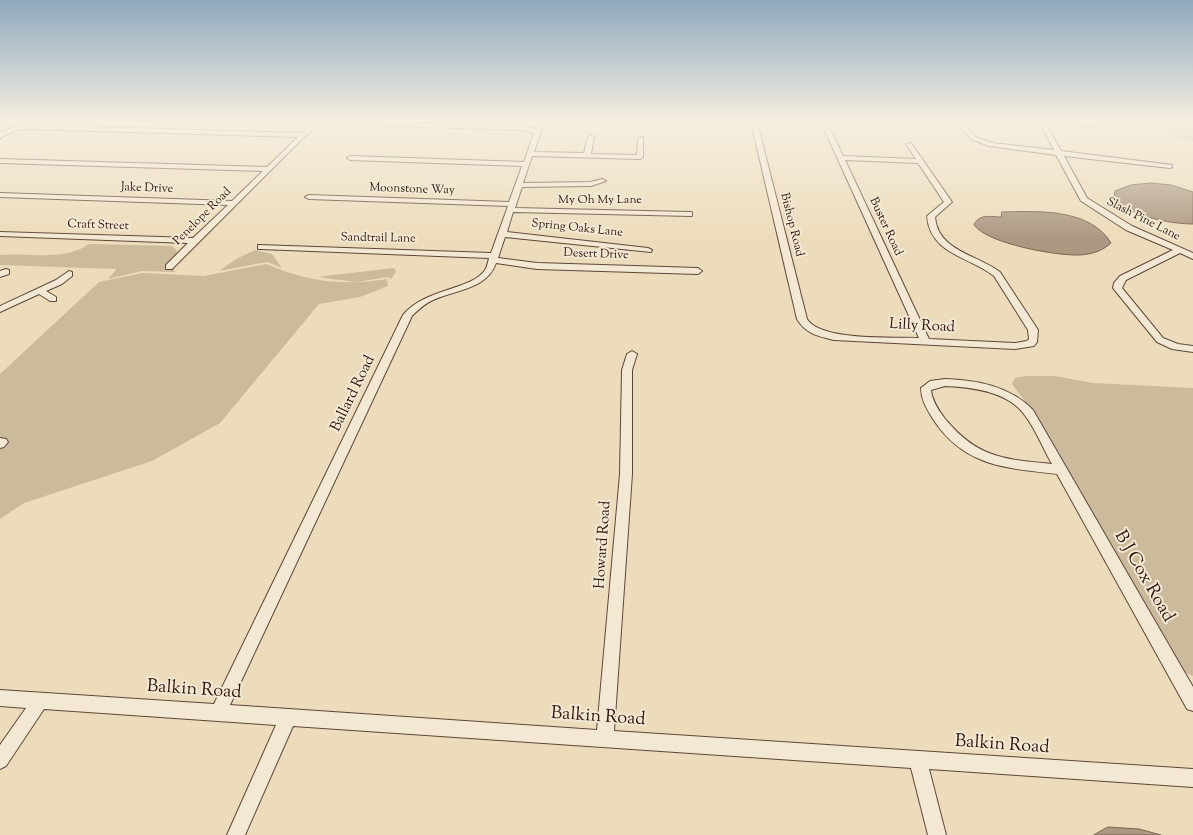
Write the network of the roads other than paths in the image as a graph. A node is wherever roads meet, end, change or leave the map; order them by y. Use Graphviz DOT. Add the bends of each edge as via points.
graph roads {
  1 [pos="0,161"];
  2 [pos="276,161"];
  3 [pos="528,161"];
  4 [pos="764,161"];
  5 [pos="842,161"];
  6 [pos="921,161"];
  7 [pos="1063,161"];
  8 [pos="1120,161"];
  9 [pos="1170,166"];
  10 [pos="268,169"];
  11 [pos="602,181"];
  12 [pos="520,184"];
  13 [pos="0,195"];
  14 [pos="309,197"];
  15 [pos="233,203"];
  16 [pos="512,207"];
  17 [pos="689,214"];
  18 [pos="0,234"];
  19 [pos="503,234"];
  20 [pos="195,242"];
  21 [pos="261,247"];
  22 [pos="648,250"];
  23 [pos="1178,251"];
  24 [pos="1193,256"];
  25 [pos="495,258"];
  26 [pos="169,267"];
  27 [pos="698,271"];
  28 [pos="68,274"];
  29 [pos="40,291"];
  30 [pos="53,300"];
  31 [pos="0,309"];
  32 [pos="813,331"];
  33 [pos="926,342"];
  34 [pos="1193,349"];
  35 [pos="632,354"];
  36 [pos="1060,470"];
  37 [pos="0,698"];
  38 [pos="40,701"];
  39 [pos="1193,703"];
  40 [pos="218,713"];
  41 [pos="288,717"];
  42 [pos="605,739"];
  43 [pos="0,760"];
  44 [pos="918,760"];
  45 [pos="1193,778"];
  46 [pos="236,835"];
  47 [pos="938,835"];
  1 -- 10 [label="street"];
  2 -- 10 [label="street, Penelope Road"];
  3 -- 12 [label="street, Ballard Road"];
  4 -- 32 [label="street, Bishop Road" via="802,318"];
  5 -- 33 [label="street, Buster Road"];
  6 -- 33 [label="street, Lilly Road" via="948,202 931,216 935,234 997,274 1033,330 1034,340 1030,344 1015,346"];
  7 -- 23 [label="street, Slash Pine Lane" via="1077,189 1090,204 1129,228"];
  8 -- 9 [label="street"];
  10 -- 15 [label="street, Penelope Road"];
  11 -- 12 [label="street" via="592,184"];
  12 -- 16 [label="street, Ballard Road"];
  13 -- 15 [label="street, Jake Drive"];
  14 -- 16 [label="street, Moonstone Way"];
  15 -- 20 [label="street, Penelope Road"];
  16 -- 17 [label="street, My Oh My Lane"];
  16 -- 19 [label="street, Ballard Road"];
  18 -- 20 [label="street, Craft Street"];
  19 -- 22 [label="street, Spring Oaks Lane"];
  19 -- 25 [label="street, Ballard Road"];
  20 -- 26 [label="street, Penelope Road"];
  21 -- 25 [label="street, Sandtrail Lane"];
  23 -- 24 [label="street, Slash Pine Lane"];
  23 -- 34 [label="street" via="1123,278 1117,288 1160,340 1176,347"];
  25 -- 27 [label="street, Desert Drive" via="537,266"];
  25 -- 40 [label="street, Ballard Road" via="482,277 425,299 408,315"];
  28 -- 29 [label="street" via="60,282"];
  29 -- 30 [label="street"];
  29 -- 31 [label="street"];
  32 -- 33 [label="street, Lilly Road" via="834,337"];
  35 -- 42 [label="street, Howard Road" via="628,370 626,474"];
  36 -- 36 [label="street, B J Cox Road" via="1029,413 1019,402 962,383 942,382 926,388 927,400 945,427 975,455 988,460"];
  36 -- 39 [label="street, B J Cox Road"];
  37 -- 38 [label="street, Balkin Road"];
  38 -- 40 [label="street, Balkin Road"];
  38 -- 43 [label="street"];
  40 -- 41 [label="street, Balkin Road"];
  41 -- 42 [label="street, Balkin Road"];
  41 -- 46 [label="street"];
  42 -- 44 [label="street, Balkin Road"];
  44 -- 45 [label="street, Balkin Road"];
  44 -- 47 [label="street"];
}
